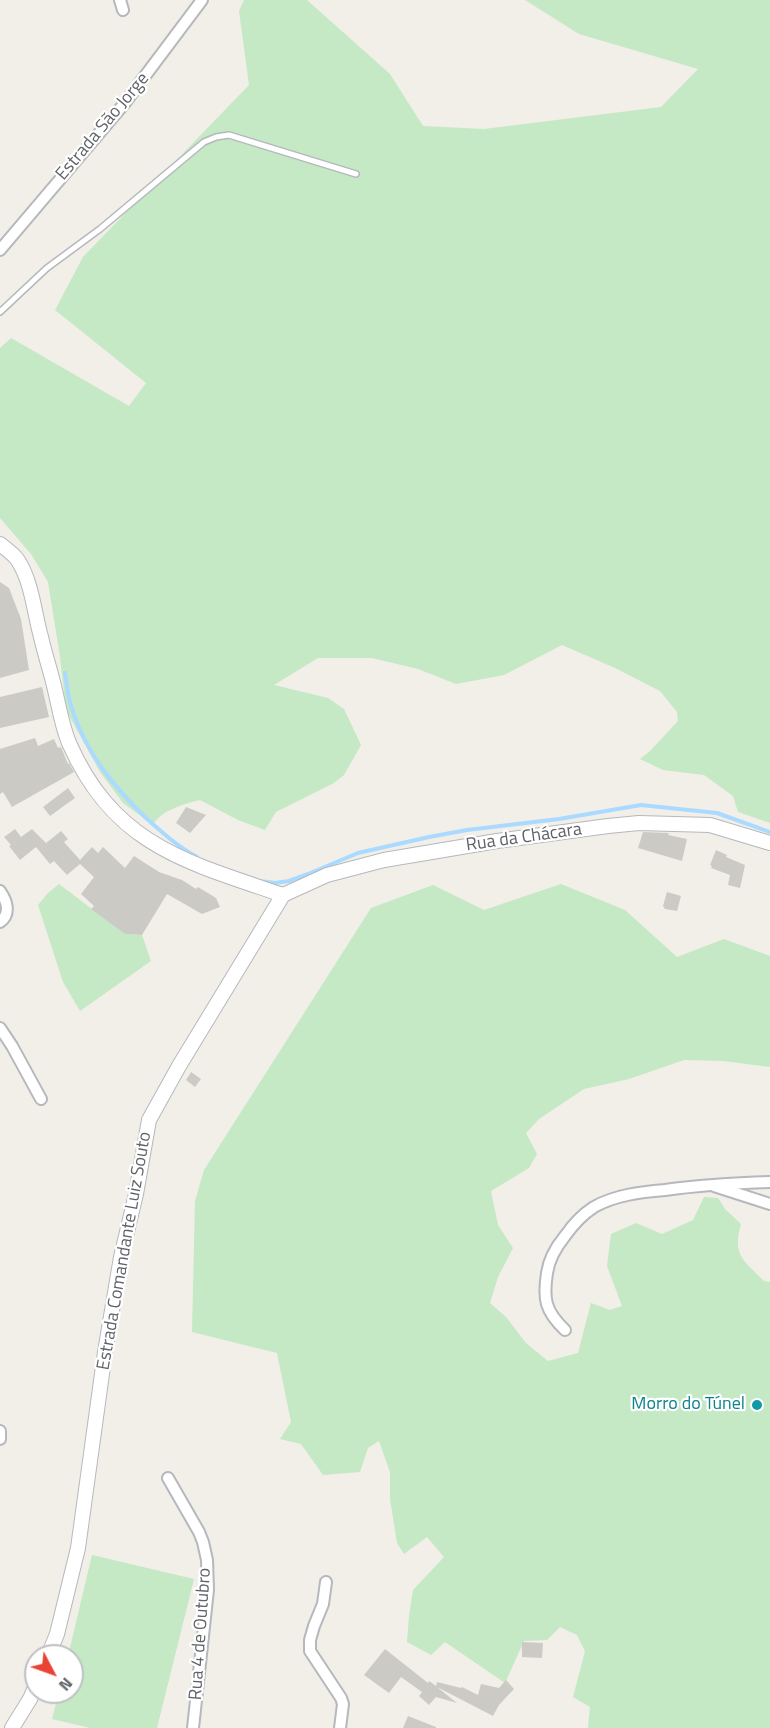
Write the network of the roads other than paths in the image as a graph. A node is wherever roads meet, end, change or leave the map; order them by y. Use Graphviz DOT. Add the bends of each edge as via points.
graph roads {
  1 [pos="202,0"];
  2 [pos="356,174"];
  3 [pos="0,250"];
  4 [pos="0,312"];
  5 [pos="0,544"];
  6 [pos="770,843"];
  7 [pos="0,891"];
  8 [pos="283,896"];
  9 [pos="0,922"];
  10 [pos="0,1028"];
  11 [pos="41,1099"];
  12 [pos="770,1182"];
  13 [pos="708,1184"];
  14 [pos="770,1204"];
  15 [pos="565,1330"];
  16 [pos="0,1431"];
  17 [pos="0,1439"];
  18 [pos="168,1478"];
  19 [pos="326,1582"];
  20 [pos="53,1644"];
  21 [pos="27,1704"];
  22 [pos="12,1728"];
  23 [pos="193,1728"];
  24 [pos="340,1728"];
  1 -- 3 [label="street, Estrada São Jorge" via="124,104"];
  2 -- 4 [label="lane" via="229,135 216,137 204,142 47,268"];
  5 -- 8 [label="street" via="24,573 68,741 93,787 119,818 153,844 206,869"];
  6 -- 8 [label="street, Rua da Chácara" via="710,825 608,826 384,860 327,875"];
  7 -- 9 [label="street" via="7,913"];
  8 -- 20 [label="street, Estrada Comandante Luiz Souto" via="149,1120 105,1352 78,1548"];
  10 -- 11 [label="street"];
  12 -- 13 [label="street"];
  13 -- 14 [label="street"];
  13 -- 15 [label="street" via="616,1197 593,1208 571,1227 555,1249 544,1293 546,1307"];
  16 -- 17 [label="street"];
  18 -- 23 [label="street, Rua 4 de Outubro" via="199,1532 207,1560 208,1590"];
  19 -- 24 [label="street" via="310,1651 341,1698"];
  21 -- 22 [label="street"];
}
